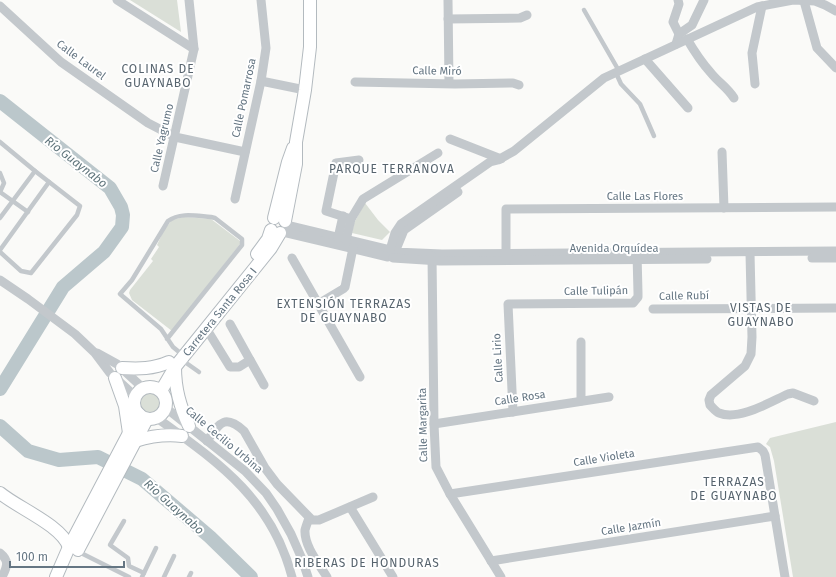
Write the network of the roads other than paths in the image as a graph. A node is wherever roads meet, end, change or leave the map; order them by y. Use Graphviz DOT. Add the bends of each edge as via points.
graph roads {
  1 [pos="117,0"];
  2 [pos="189,0"];
  3 [pos="261,0"];
  4 [pos="310,0"];
  5 [pos="448,0"];
  6 [pos="678,0"];
  7 [pos="704,0"];
  8 [pos="804,1"];
  9 [pos="0,6"];
  10 [pos="762,6"];
  11 [pos="584,10"];
  12 [pos="836,11"];
  13 [pos="527,15"];
  14 [pos="448,18"];
  15 [pos="679,34"];
  16 [pos="687,39"];
  17 [pos="676,44"];
  18 [pos="194,49"];
  19 [pos="645,59"];
  20 [pos="836,68"];
  21 [pos="617,72"];
  22 [pos="261,81"];
  23 [pos="355,82"];
  24 [pos="449,83"];
  25 [pos="755,84"];
  26 [pos="518,85"];
  27 [pos="306,90"];
  28 [pos="734,98"];
  29 [pos="688,108"];
  30 [pos="654,136"];
  31 [pos="175,137"];
  32 [pos="450,139"];
  33 [pos="0,142"];
  34 [pos="244,152"];
  35 [pos="722,152"];
  36 [pos="438,153"];
  37 [pos="499,159"];
  38 [pos="359,160"];
  39 [pos="35,172"];
  40 [pos="0,173"];
  41 [pos="49,182"];
  42 [pos="163,186"];
  43 [pos="0,192"];
  44 [pos="235,199"];
  45 [pos="13,201"];
  46 [pos="836,207"];
  47 [pos="724,208"];
  48 [pos="28,212"];
  49 [pos="347,217"];
  50 [pos="0,218"];
  51 [pos="280,227"];
  52 [pos="342,239"];
  53 [pos="353,248"];
  54 [pos="0,251"];
  55 [pos="836,252"];
  56 [pos="391,254"];
  57 [pos="637,256"];
  58 [pos="750,256"];
  59 [pos="432,257"];
  60 [pos="506,257"];
  61 [pos="292,258"];
  62 [pos="836,258"];
  63 [pos="0,280"];
  64 [pos="318,304"];
  65 [pos="508,304"];
  66 [pos="751,307"];
  67 [pos="836,308"];
  68 [pos="653,309"];
  69 [pos="230,324"];
  70 [pos="206,328"];
  71 [pos="167,339"];
  72 [pos="581,342"];
  73 [pos="177,359"];
  74 [pos="250,360"];
  75 [pos="199,372"];
  76 [pos="118,373"];
  77 [pos="360,377"];
  78 [pos="264,385"];
  79 [pos="148,391"];
  80 [pos="609,397"];
  81 [pos="581,401"];
  82 [pos="814,401"];
  83 [pos="166,408"];
  84 [pos="513,412"];
  85 [pos="147,417"];
  86 [pos="434,424"];
  87 [pos="189,426"];
  88 [pos="182,436"];
  89 [pos="207,441"];
  90 [pos="129,443"];
  91 [pos="450,494"];
  92 [pos="1,496"];
  93 [pos="373,497"];
  94 [pos="350,507"];
  95 [pos="775,516"];
  96 [pos="309,518"];
  97 [pos="124,521"];
  98 [pos="156,548"];
  99 [pos="73,549"];
  100 [pos="0,553"];
  101 [pos="174,556"];
  102 [pos="491,561"];
  103 [pos="119,575"];
  104 [pos="143,575"];
  105 [pos="307,575"];
  106 [pos="2,577"];
  107 [pos="56,577"];
  108 [pos="65,577"];
  109 [pos="129,577"];
  110 [pos="164,577"];
  111 [pos="292,577"];
  112 [pos="327,577"];
  113 [pos="393,577"];
  114 [pos="501,577"];
  115 [pos="785,577"];
  1 -- 18 [label="street"];
  2 -- 18 [label="street, Calle Yagrumo"];
  3 -- 22 [label="street, Calle Pomarrosa" via="266,48"];
  4 -- 27 [label="street, Carretera Santa Rosa I" via="310,47"];
  5 -- 14 [label="street"];
  6 -- 15 [label="street" via="673,22"];
  7 -- 15 [label="street" via="692,25"];
  8 -- 10 [label="street" via="792,0"];
  8 -- 12 [label="street" via="815,1"];
  8 -- 20 [label="street" via="817,48"];
  9 -- 31 [label="street, Calle Laurel" via="61,62 148,123"];
  10 -- 16 [label="street"];
  10 -- 25 [label="street" via="752,53"];
  11 -- 21 [label="lane"];
  13 -- 14 [label="street" via="520,18"];
  14 -- 24 [label="street"];
  15 -- 17 [label="street"];
  16 -- 17 [label="street"];
  16 -- 28 [label="street" via="712,74 727,87"];
  17 -- 19 [label="street"];
  18 -- 31 [label="street, Calle Yagrumo"];
  19 -- 21 [label="street"];
  19 -- 29 [label="street"];
  21 -- 30 [label="lane" via="621,84 640,104"];
  21 -- 37 [label="street" via="604,78 521,145"];
  22 -- 27 [label="street"];
  22 -- 34 [label="street, Calle Pomarrosa"];
  23 -- 24 [label="street, Calle Miró"];
  24 -- 26 [label="street, Calle Miró"];
  27 -- 51 [label="street, Carretera Santa Rosa I" via="296,142 288,162"];
  31 -- 34 [label="street, Calle Laurel"];
  31 -- 42 [label="street, Calle Yagrumo"];
  32 -- 37 [label="street"];
  33 -- 39 [label="lane"];
  34 -- 44 [label="street, Calle Pomarrosa"];
  35 -- 47 [label="street"];
  36 -- 49 [label="street" via="363,200"];
  37 -- 56 [label="street" via="490,162 401,224 395,233"];
  38 -- 49 [label="street" via="336,162 326,211"];
  39 -- 41 [label="lane"];
  39 -- 45 [label="lane"];
  40 -- 43 [label="lane" via="4,183"];
  41 -- 48 [label="lane"];
  41 -- 54 [label="lane" via="80,206 77,215 31,273 21,271"];
  43 -- 45 [label="lane"];
  45 -- 48 [label="lane"];
  45 -- 50 [label="lane"];
  46 -- 47 [label="street, Calle Las Flores"];
  47 -- 60 [label="street, Calle Las Flores" via="506,209"];
  48 -- 54 [label="lane"];
  49 -- 52 [label="street"];
  51 -- 52 [label="street, Avenida Orquídea"];
  51 -- 53 [label="street, Avenida Orquídea"];
  51 -- 70 [label="street, Carretera Santa Rosa I" via="267,253"];
  51 -- 73 [label="street, Carretera Santa Rosa I"];
  52 -- 56 [label="street, Avenida Orquídea"];
  53 -- 56 [label="street, Avenida Orquídea"];
  53 -- 64 [label="street" via="343,289"];
  55 -- 58 [label="street, Avenida Orquídea"];
  56 -- 59 [label="street, Avenida Orquídea"];
  57 -- 58 [label="street, Avenida Orquídea"];
  57 -- 60 [label="street, Avenida Orquídea"];
  57 -- 65 [label="street, Calle Tulipán" via="638,297 633,303"];
  58 -- 62 [label="street, Avenida Orquídea"];
  58 -- 66 [label="street"];
  59 -- 60 [label="street, Avenida Orquídea"];
  59 -- 86 [label="street, Calle Margarita"];
  61 -- 64 [label="street"];
  63 -- 76 [label="street" via="75,334 95,353 110,373"];
  64 -- 77 [label="street"];
  65 -- 84 [label="street, Calle Lirio"];
  66 -- 67 [label="street, Calle Rubí"];
  66 -- 68 [label="street, Calle Rubí"];
  66 -- 82 [label="street" via="752,346 749,360 711,395 710,405 718,413 734,415 744,414 788,394"];
  69 -- 74 [label="street"];
  70 -- 73 [label="street, Carretera Santa Rosa I"];
  70 -- 74 [label="street" via="230,367 239,367"];
  71 -- 71 [label="lane" via="161,329 120,294 132,280 165,224 172,218 215,218 242,239 242,245"];
  71 -- 73 [label="lane"];
  72 -- 81 [label="street"];
  73 -- 75 [label="lane"];
  73 -- 76 [label="street" via="158,366"];
  73 -- 79 [label="street, Carretera Santa Rosa I"];
  73 -- 87 [label="street" via="178,396"];
  74 -- 78 [label="street"];
  76 -- 79 [label="street"];
  76 -- 90 [label="street"];
  79 -- 83 [label="street" via="166,398"];
  79 -- 85 [label="street" via="135,406"];
  80 -- 81 [label="street, Calle Rosa"];
  81 -- 84 [label="street, Calle Rosa"];
  83 -- 85 [label="street" via="161,415"];
  83 -- 87 [label="street, Calle Cecilio Urbina"];
  84 -- 86 [label="street, Calle Rosa"];
  85 -- 88 [label="street, Calle Cecilio Urbina"];
  85 -- 90 [label="street"];
  86 -- 91 [label="street, Calle Margarita" via="436,467"];
  87 -- 89 [label="street, Calle Cecilio Urbina"];
  88 -- 90 [label="street" via="157,436"];
  88 -- 111 [label="street, Calle Cecilio Urbina" via="229,473 251,496 267,519 284,552"];
  89 -- 96 [label="street" via="218,424 234,423 240,427 273,479"];
  89 -- 105 [label="street, Calle Cecilio Urbina" via="266,493 291,534"];
  90 -- 99 [label="street"];
  91 -- 95 [label="street, Calle Violeta" via="754,446 766,455"];
  91 -- 102 [label="street, Calle Margarita"];
  92 -- 99 [label="street" via="57,531"];
  93 -- 94 [label="street"];
  94 -- 96 [label="street" via="319,520"];
  94 -- 113 [label="street"];
  95 -- 102 [label="street, Calle Jazmín"];
  95 -- 115 [label="street"];
  96 -- 112 [label="street" via="305,529 306,539"];
  97 -- 104 [label="lane" via="110,545 128,558 130,566"];
  98 -- 104 [label="lane"];
  99 -- 103 [label="lane"];
  99 -- 107 [label="street"];
  99 -- 108 [label="street"];
  100 -- 106 [label="street" via="7,561"];
  101 -- 110 [label="lane"];
  102 -- 114 [label="street, Calle Margarita"];
  103 -- 109 [label="lane"];
}
